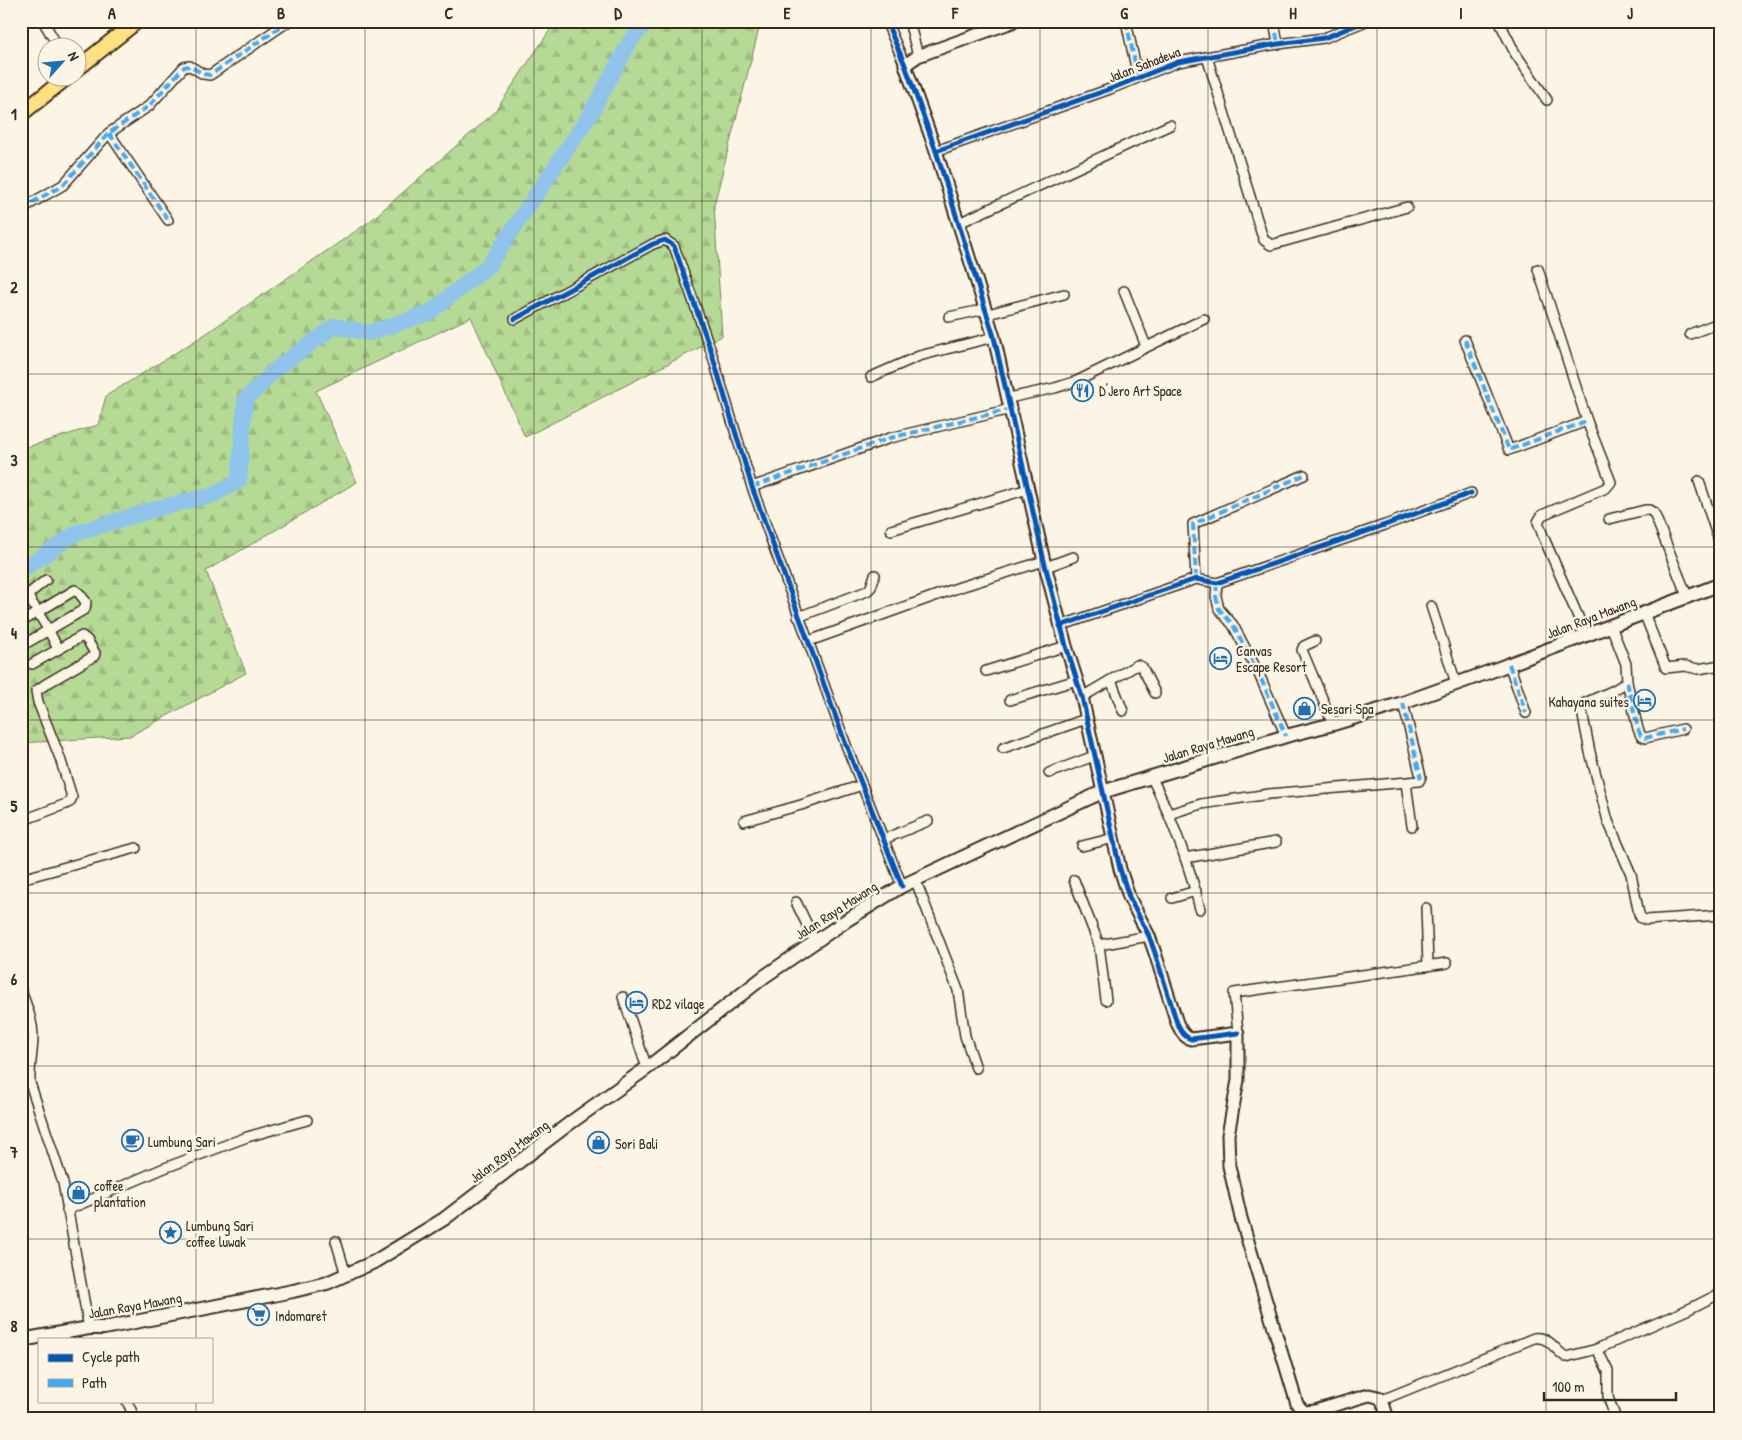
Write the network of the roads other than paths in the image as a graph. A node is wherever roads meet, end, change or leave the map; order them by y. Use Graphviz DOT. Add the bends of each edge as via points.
graph roads {
  1 [pos="43,21"];
  2 [pos="137,21"];
  3 [pos="289,21"];
  4 [pos="886,21"];
  5 [pos="909,21"];
  6 [pos="1015,21"];
  7 [pos="1126,21"];
  8 [pos="1274,21"];
  9 [pos="1366,21"];
  10 [pos="1499,21"];
  11 [pos="53,38"];
  12 [pos="1278,44"];
  13 [pos="918,56"];
  14 [pos="1207,57"];
  15 [pos="88,60"];
  16 [pos="905,65"];
  17 [pos="1138,77"];
  18 [pos="54,88"];
  19 [pos="1547,100"];
  20 [pos="21,114"];
  21 [pos="1170,124"];
  22 [pos="109,133"];
  23 [pos="936,151"];
  24 [pos="1407,207"];
  25 [pos="21,209"];
  26 [pos="168,220"];
  27 [pos="959,223"];
  28 [pos="1538,269"];
  29 [pos="1124,291"];
  30 [pos="1064,294"];
  31 [pos="987,312"];
  32 [pos="949,317"];
  33 [pos="1204,319"];
  34 [pos="515,320"];
  35 [pos="1721,322"];
  36 [pos="1690,334"];
  37 [pos="994,337"];
  38 [pos="1465,340"];
  39 [pos="1146,346"];
  40 [pos="871,377"];
  41 [pos="1010,403"];
  42 [pos="1587,421"];
  43 [pos="1304,475"];
  44 [pos="1699,481"];
  45 [pos="752,487"];
  46 [pos="1028,489"];
  47 [pos="1471,493"];
  48 [pos="1609,519"];
  49 [pos="891,530"];
  50 [pos="1721,547"];
  51 [pos="1073,557"];
  52 [pos="1045,564"];
  53 [pos="876,575"];
  54 [pos="1196,579"];
  55 [pos="46,580"];
  56 [pos="1217,583"];
  57 [pos="1721,584"];
  58 [pos="1687,596"];
  59 [pos="1431,606"];
  60 [pos="38,613"];
  61 [pos="1644,613"];
  62 [pos="798,617"];
  63 [pos="21,622"];
  64 [pos="1060,626"];
  65 [pos="1611,626"];
  66 [pos="49,631"];
  67 [pos="1586,635"];
  68 [pos="808,641"];
  69 [pos="1315,641"];
  70 [pos="28,642"];
  71 [pos="1066,646"];
  72 [pos="58,649"];
  73 [pos="32,664"];
  74 [pos="1509,664"];
  75 [pos="1721,665"];
  76 [pos="986,671"];
  77 [pos="1077,680"];
  78 [pos="1111,680"];
  79 [pos="1627,682"];
  80 [pos="1456,683"];
  81 [pos="1155,693"];
  82 [pos="1082,696"];
  83 [pos="1010,700"];
  84 [pos="1403,702"];
  85 [pos="1123,711"];
  86 [pos="1526,713"];
  87 [pos="1086,719"];
  88 [pos="1333,724"];
  89 [pos="1683,729"];
  90 [pos="1286,736"];
  91 [pos="1003,748"];
  92 [pos="1094,756"];
  93 [pos="1049,773"];
  94 [pos="1151,776"];
  95 [pos="1406,783"];
  96 [pos="862,785"];
  97 [pos="1102,792"];
  98 [pos="1169,814"];
  99 [pos="21,821"];
  100 [pos="744,821"];
  101 [pos="928,821"];
  102 [pos="1412,826"];
  103 [pos="1114,838"];
  104 [pos="884,840"];
  105 [pos="1276,842"];
  106 [pos="1082,846"];
  107 [pos="136,848"];
  108 [pos="1185,858"];
  109 [pos="21,879"];
  110 [pos="914,879"];
  111 [pos="1074,880"];
  112 [pos="902,886"];
  113 [pos="1196,891"];
  114 [pos="1172,898"];
  115 [pos="796,902"];
  116 [pos="1426,908"];
  117 [pos="1200,910"];
  118 [pos="1721,915"];
  119 [pos="1149,936"];
  120 [pos="814,941"];
  121 [pos="1099,944"];
  122 [pos="1447,964"];
  123 [pos="1428,966"];
  124 [pos="21,990"];
  125 [pos="623,997"];
  126 [pos="1106,1000"];
  127 [pos="1238,1033"];
  128 [pos="647,1068"];
  129 [pos="976,1068"];
  130 [pos="307,1120"];
  131 [pos="67,1210"];
  132 [pos="336,1241"];
  133 [pos="346,1275"];
  134 [pos="1721,1293"];
  135 [pos="89,1328"];
  136 [pos="105,1333"];
  137 [pos="21,1340"];
  138 [pos="1597,1349"];
  139 [pos="1382,1400"];
  140 [pos="127,1402"];
  141 [pos="135,1419"];
  142 [pos="1388,1419"];
  143 [pos="1616,1419"];
  1 -- 11 [label="street"];
  2 -- 15 [label="main road"];
  3 -- 22 [label="street" via="210,75 190,66 184,67 149,106"];
  4 -- 16 [label="street"];
  5 -- 13 [label="street"];
  6 -- 13 [label="street"];
  7 -- 17 [label="street"];
  8 -- 12 [label="street"];
  9 -- 12 [label="street, Jalan Sahadewa" via="1324,38"];
  10 -- 19 [label="street" via="1515,53"];
  12 -- 14 [label="street, Jalan Sahadewa"];
  13 -- 16 [label="street"];
  14 -- 17 [label="street, Jalan Sahadewa" via="1178,62"];
  14 -- 24 [label="street" via="1267,243 1285,242"];
  16 -- 23 [label="street"];
  17 -- 23 [label="street, Jalan Sahadewa"];
  18 -- 20 [label="main road"];
  21 -- 27 [label="street"];
  22 -- 25 [label="street" via="63,185"];
  22 -- 26 [label="street"];
  23 -- 27 [label="street"];
  27 -- 31 [label="street"];
  28 -- 42 [label="street"];
  29 -- 39 [label="street"];
  30 -- 31 [label="street"];
  31 -- 32 [label="street"];
  31 -- 37 [label="street"];
  33 -- 39 [label="street"];
  34 -- 45 [label="street" via="653,244 665,240 671,243 711,351"];
  35 -- 36 [label="street"];
  37 -- 40 [label="street" via="920,356"];
  37 -- 41 [label="street"];
  38 -- 42 [label="street" via="1509,450"];
  39 -- 41 [label="street" via="1077,381"];
  41 -- 45 [label="street" via="890,438"];
  41 -- 46 [label="street"];
  42 -- 67 [label="street" via="1611,482 1606,488 1542,515 1538,522"];
  43 -- 54 [label="street" via="1193,524"];
  44 -- 50 [label="street"];
  45 -- 62 [label="street"];
  46 -- 49 [label="street"];
  46 -- 52 [label="street"];
  47 -- 56 [label="street"];
  48 -- 58 [label="street" via="1646,510 1654,513"];
  51 -- 52 [label="street"];
  52 -- 64 [label="street"];
  52 -- 68 [label="street" via="960,587"];
  53 -- 62 [label="street" via="867,591"];
  54 -- 56 [label="street"];
  54 -- 64 [label="street"];
  55 -- 60 [label="street" via="28,596"];
  56 -- 90 [label="street" via="1219,609 1233,625 1258,672"];
  57 -- 58 [label="main road, Jalan Raya Mawang"];
  58 -- 61 [label="main road, Jalan Raya Mawang"];
  59 -- 80 [label="street"];
  60 -- 63 [label="street"];
  60 -- 66 [label="street"];
  60 -- 66 [label="street" via="75,590 86,602 85,609"];
  61 -- 65 [label="main road, Jalan Raya Mawang"];
  61 -- 75 [label="street" via="1666,668 1685,666 1698,669"];
  62 -- 68 [label="street"];
  64 -- 71 [label="street"];
  65 -- 67 [label="main road, Jalan Raya Mawang"];
  65 -- 79 [label="street" via="1626,664"];
  66 -- 70 [label="street"];
  66 -- 72 [label="street"];
  67 -- 74 [label="main road, Jalan Raya Mawang"];
  68 -- 96 [label="street"];
  69 -- 88 [label="street" via="1302,650"];
  71 -- 76 [label="street"];
  71 -- 77 [label="street"];
  72 -- 73 [label="street"];
  72 -- 99 [label="street" via="82,636 95,653 36,692 72,798 66,804"];
  74 -- 80 [label="main road, Jalan Raya Mawang"];
  74 -- 86 [label="street"];
  77 -- 82 [label="street"];
  77 -- 83 [label="street"];
  78 -- 81 [label="street" via="1140,665"];
  78 -- 82 [label="street"];
  78 -- 85 [label="street"];
  79 -- 89 [label="street" via="1641,736 1646,738"];
  79 -- 118 [label="street" via="1581,706 1608,821 1628,866 1639,914 1646,920"];
  80 -- 84 [label="main road, Jalan Raya Mawang"];
  82 -- 87 [label="street"];
  84 -- 88 [label="main road, Jalan Raya Mawang"];
  84 -- 95 [label="street" via="1421,777 1419,781"];
  87 -- 91 [label="street"];
  87 -- 92 [label="street"];
  88 -- 90 [label="main road, Jalan Raya Mawang"];
  90 -- 94 [label="main road, Jalan Raya Mawang"];
  92 -- 93 [label="street"];
  92 -- 97 [label="street"];
  94 -- 97 [label="main road, Jalan Raya Mawang"];
  94 -- 98 [label="street"];
  95 -- 98 [label="street" via="1269,794 1201,804"];
  95 -- 102 [label="street"];
  96 -- 100 [label="street"];
  96 -- 104 [label="street"];
  97 -- 103 [label="street"];
  97 -- 110 [label="main road, Jalan Raya Mawang"];
  98 -- 108 [label="street"];
  101 -- 104 [label="street"];
  103 -- 106 [label="street"];
  103 -- 119 [label="street" via="1129,897"];
  104 -- 112 [label="street"];
  105 -- 108 [label="street"];
  107 -- 109 [label="street"];
  108 -- 113 [label="street"];
  110 -- 112 [label="main road, Jalan Raya Mawang"];
  110 -- 129 [label="street" via="958,990 965,1036"];
  111 -- 121 [label="street"];
  112 -- 120 [label="main road, Jalan Raya Mawang"];
  113 -- 114 [label="street"];
  113 -- 117 [label="street"];
  115 -- 120 [label="street"];
  116 -- 123 [label="street"];
  119 -- 121 [label="street"];
  119 -- 127 [label="street" via="1183,1034 1192,1039"];
  120 -- 128 [label="main road, Jalan Raya Mawang"];
  121 -- 126 [label="street"];
  122 -- 123 [label="street"];
  123 -- 127 [label="street" via="1234,993"];
  124 -- 131 [label="street" via="33,1034 30,1083 58,1164"];
  125 -- 128 [label="street"];
  127 -- 139 [label="street" via="1238,1080 1228,1135 1229,1166 1241,1218 1297,1404 1304,1412 1369,1395"];
  128 -- 133 [label="main road, Jalan Raya Mawang" via="429,1229"];
  130 -- 131 [label="street" via="247,1137"];
  131 -- 135 [label="street"];
  132 -- 133 [label="street"];
  133 -- 136 [label="main road, Jalan Raya Mawang" via="327,1283"];
  134 -- 138 [label="street"];
  135 -- 136 [label="main road, Jalan Raya Mawang"];
  135 -- 137 [label="main road, Jalan Raya Mawang"];
  138 -- 139 [label="street" via="1566,1357 1546,1339 1534,1338"];
  138 -- 143 [label="street" via="1609,1375 1608,1397"];
  139 -- 142 [label="street"];
  140 -- 141 [label="street"];
}
